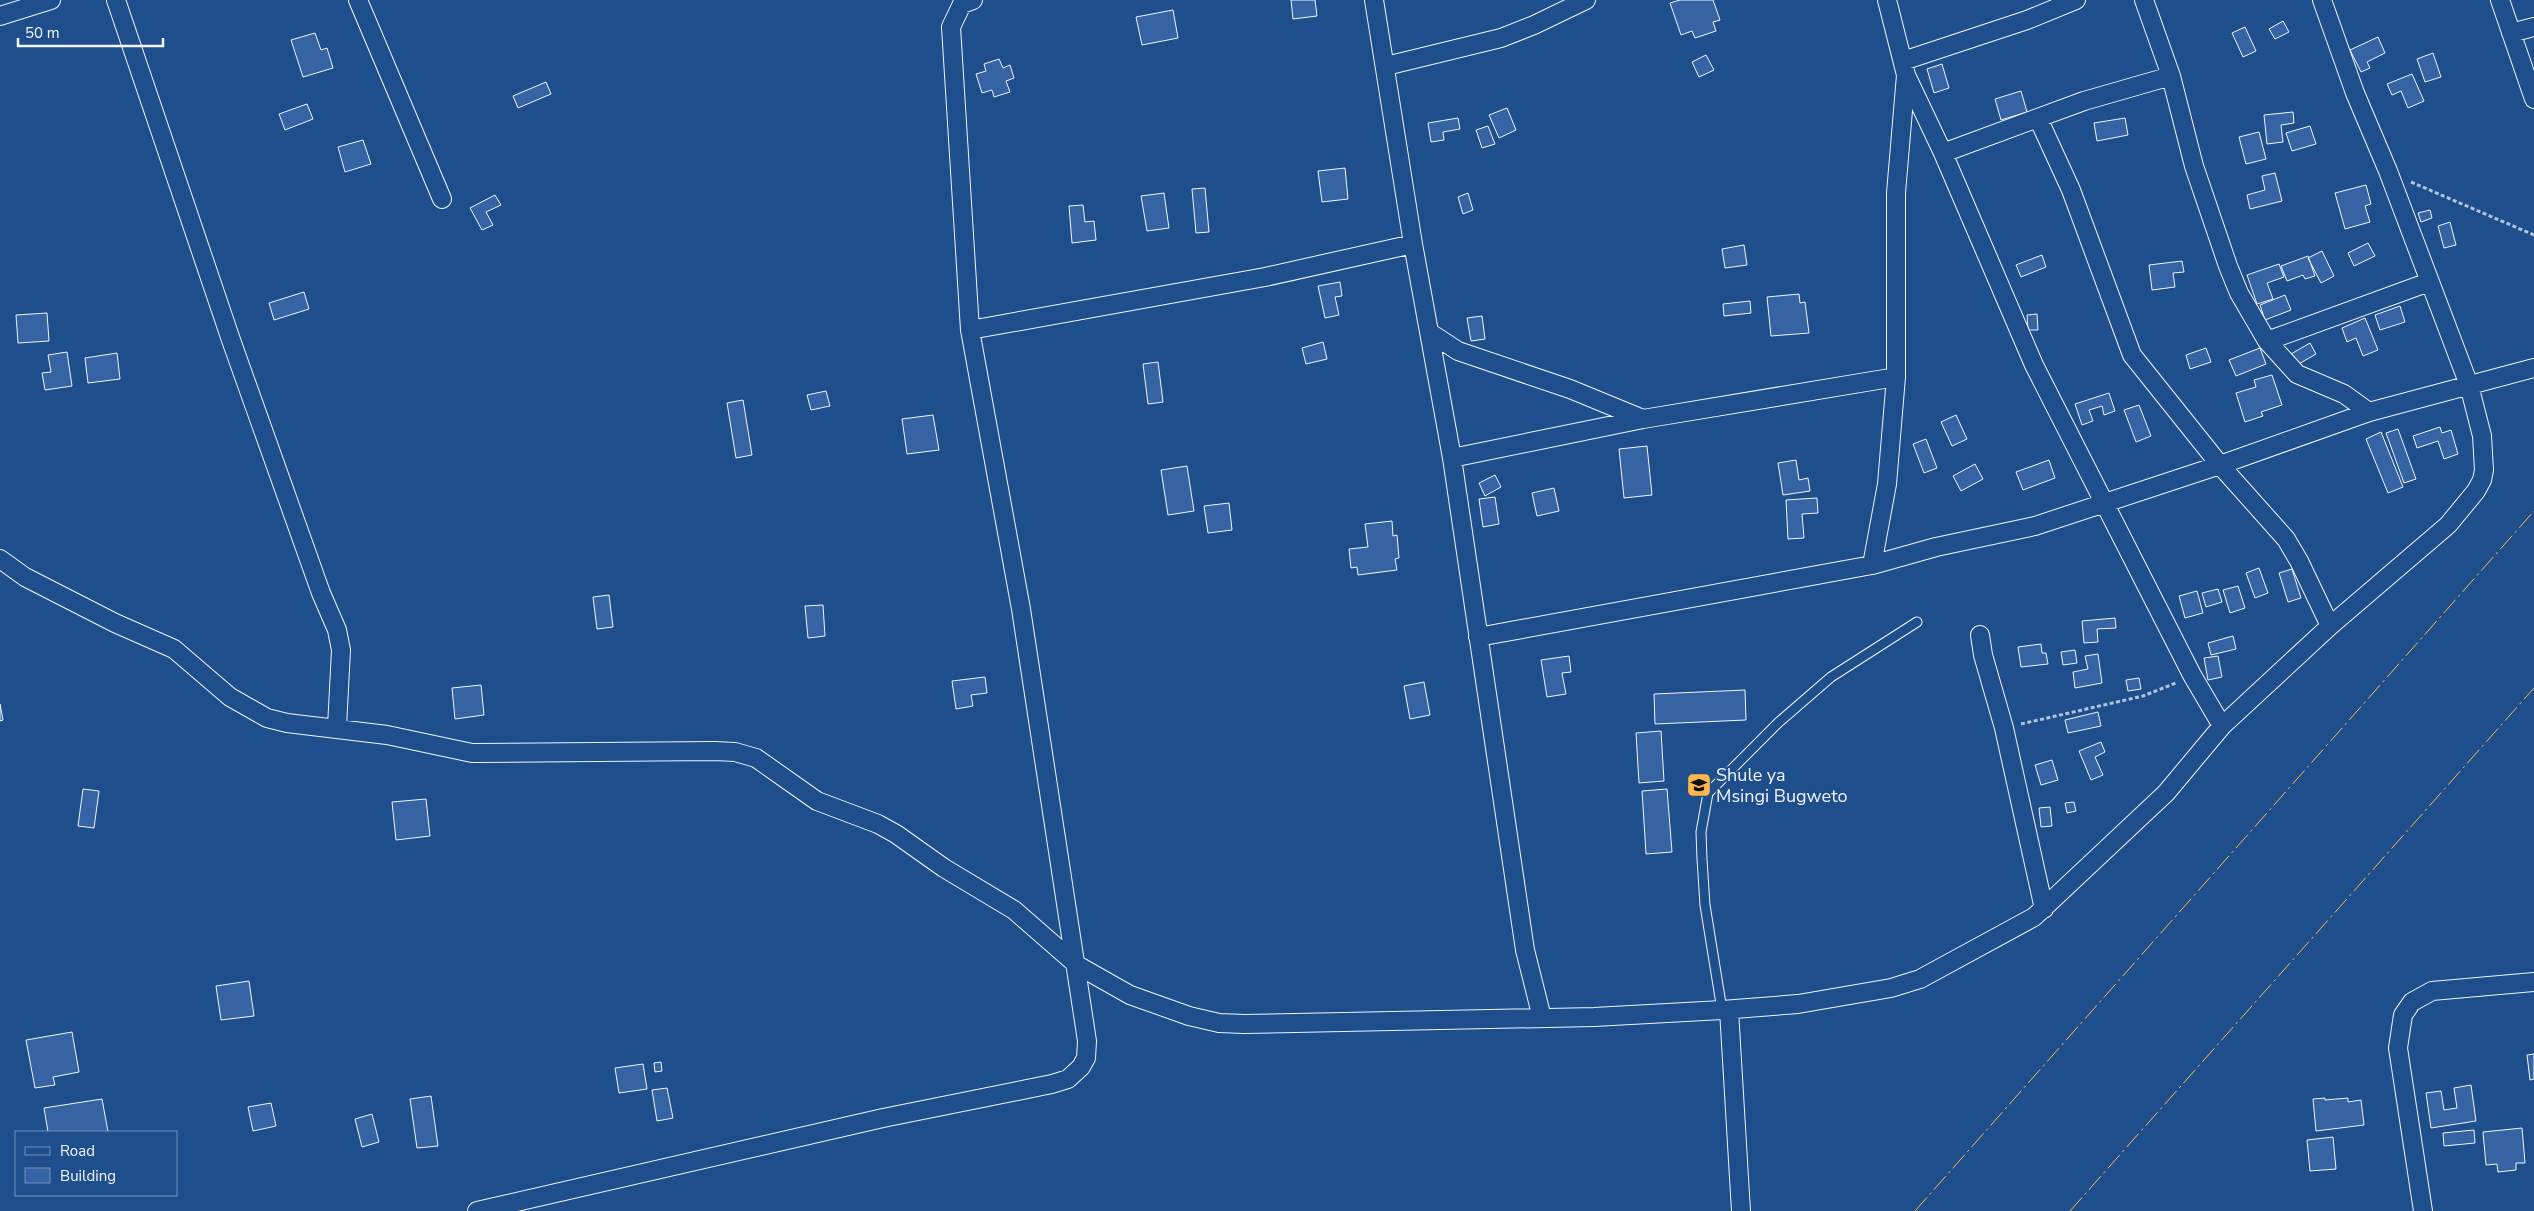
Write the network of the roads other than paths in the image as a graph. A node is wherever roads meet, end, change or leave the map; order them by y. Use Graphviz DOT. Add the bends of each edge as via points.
graph roads {
  1 [pos="52,0"];
  2 [pos="116,0"];
  3 [pos="358,0"];
  4 [pos="973,0"];
  5 [pos="1374,0"];
  6 [pos="1586,0"];
  7 [pos="1887,0"];
  8 [pos="2076,0"];
  9 [pos="2144,0"];
  10 [pos="2322,0"];
  11 [pos="2500,0"];
  12 [pos="0,16"];
  13 [pos="2534,27"];
  14 [pos="2511,33"];
  15 [pos="1386,66"];
  16 [pos="1905,68"];
  17 [pos="2171,76"];
  18 [pos="2534,99"];
  19 [pos="2038,118"];
  20 [pos="1943,153"];
  21 [pos="442,199"];
  22 [pos="1413,244"];
  23 [pos="2429,282"];
  24 [pos="970,330"];
  25 [pos="1430,332"];
  26 [pos="2267,341"];
  27 [pos="2534,368"];
  28 [pos="1896,377"];
  29 [pos="2469,385"];
  30 [pos="2369,412"];
  31 [pos="1642,419"];
  32 [pos="1452,458"];
  33 [pos="2220,465"];
  34 [pos="2104,504"];
  35 [pos="0,559"];
  36 [pos="1872,565"];
  37 [pos="1917,622"];
  38 [pos="2330,626"];
  39 [pos="1980,635"];
  40 [pos="1478,637"];
  41 [pos="2222,726"];
  42 [pos="336,728"];
  43 [pos="2044,909"];
  44 [pos="1076,965"];
  45 [pos="2534,982"];
  46 [pos="1725,1010"];
  47 [pos="1542,1018"];
  48 [pos="477,1211"];
  49 [pos="1741,1211"];
  50 [pos="2423,1211"];
  1 -- 12 [label="street"];
  2 -- 42 [label="street" via="231,340 337,630 341,667"];
  3 -- 21 [label="street"];
  4 -- 24 [label="street" via="962,4 951,27"];
  5 -- 15 [label="street"];
  6 -- 15 [label="street" via="1502,38"];
  7 -- 16 [label="street"];
  8 -- 16 [label="street"];
  9 -- 17 [label="street"];
  10 -- 23 [label="street"];
  11 -- 14 [label="street"];
  13 -- 14 [label="street"];
  14 -- 18 [label="street"];
  15 -- 22 [label="street"];
  16 -- 20 [label="street"];
  16 -- 28 [label="street" via="1896,193"];
  17 -- 19 [label="street"];
  17 -- 26 [label="street" via="2194,166 2228,266 2239,293"];
  19 -- 20 [label="street"];
  19 -- 33 [label="street" via="2071,190 2132,355"];
  20 -- 34 [label="street" via="2034,365"];
  22 -- 24 [label="street" via="1265,277"];
  22 -- 25 [label="street"];
  23 -- 26 [label="street"];
  23 -- 29 [label="street"];
  24 -- 44 [label="street" via="1021,609"];
  25 -- 31 [label="street" via="1458,351 1570,389"];
  25 -- 32 [label="street"];
  26 -- 30 [label="street" via="2297,374 2344,394"];
  27 -- 29 [label="street"];
  28 -- 31 [label="street"];
  28 -- 36 [label="street" via="1888,484"];
  29 -- 30 [label="street"];
  29 -- 38 [label="street" via="2482,436 2482,480 2448,525"];
  30 -- 33 [label="street"];
  31 -- 32 [label="street"];
  32 -- 40 [label="street"];
  33 -- 34 [label="street"];
  33 -- 38 [label="street" via="2286,539"];
  34 -- 36 [label="street" via="2035,526 1936,547"];
  34 -- 41 [label="street" via="2192,675"];
  35 -- 42 [label="street" via="26,577 91,611 174,649 230,697 268,718"];
  36 -- 40 [label="street"];
  37 -- 46 [label="lane" via="1831,677 1779,722 1708,793 1701,832 1705,905"];
  38 -- 41 [label="street"];
  39 -- 43 [label="street"];
  40 -- 47 [label="street" via="1525,950"];
  41 -- 43 [label="street" via="2166,793"];
  42 -- 44 [label="street" via="472,753 715,751 756,758 817,801 878,824 1014,910"];
  43 -- 46 [label="street" via="1920,980 1798,1004"];
  44 -- 47 [label="street" via="1130,995 1219,1023"];
  44 -- 48 [label="street" via="1087,1041 1086,1058 1068,1079"];
  45 -- 50 [label="street" via="2432,991 2412,1002 2403,1015 2398,1048"];
  46 -- 47 [label="street"];
  46 -- 49 [label="street"];
}
